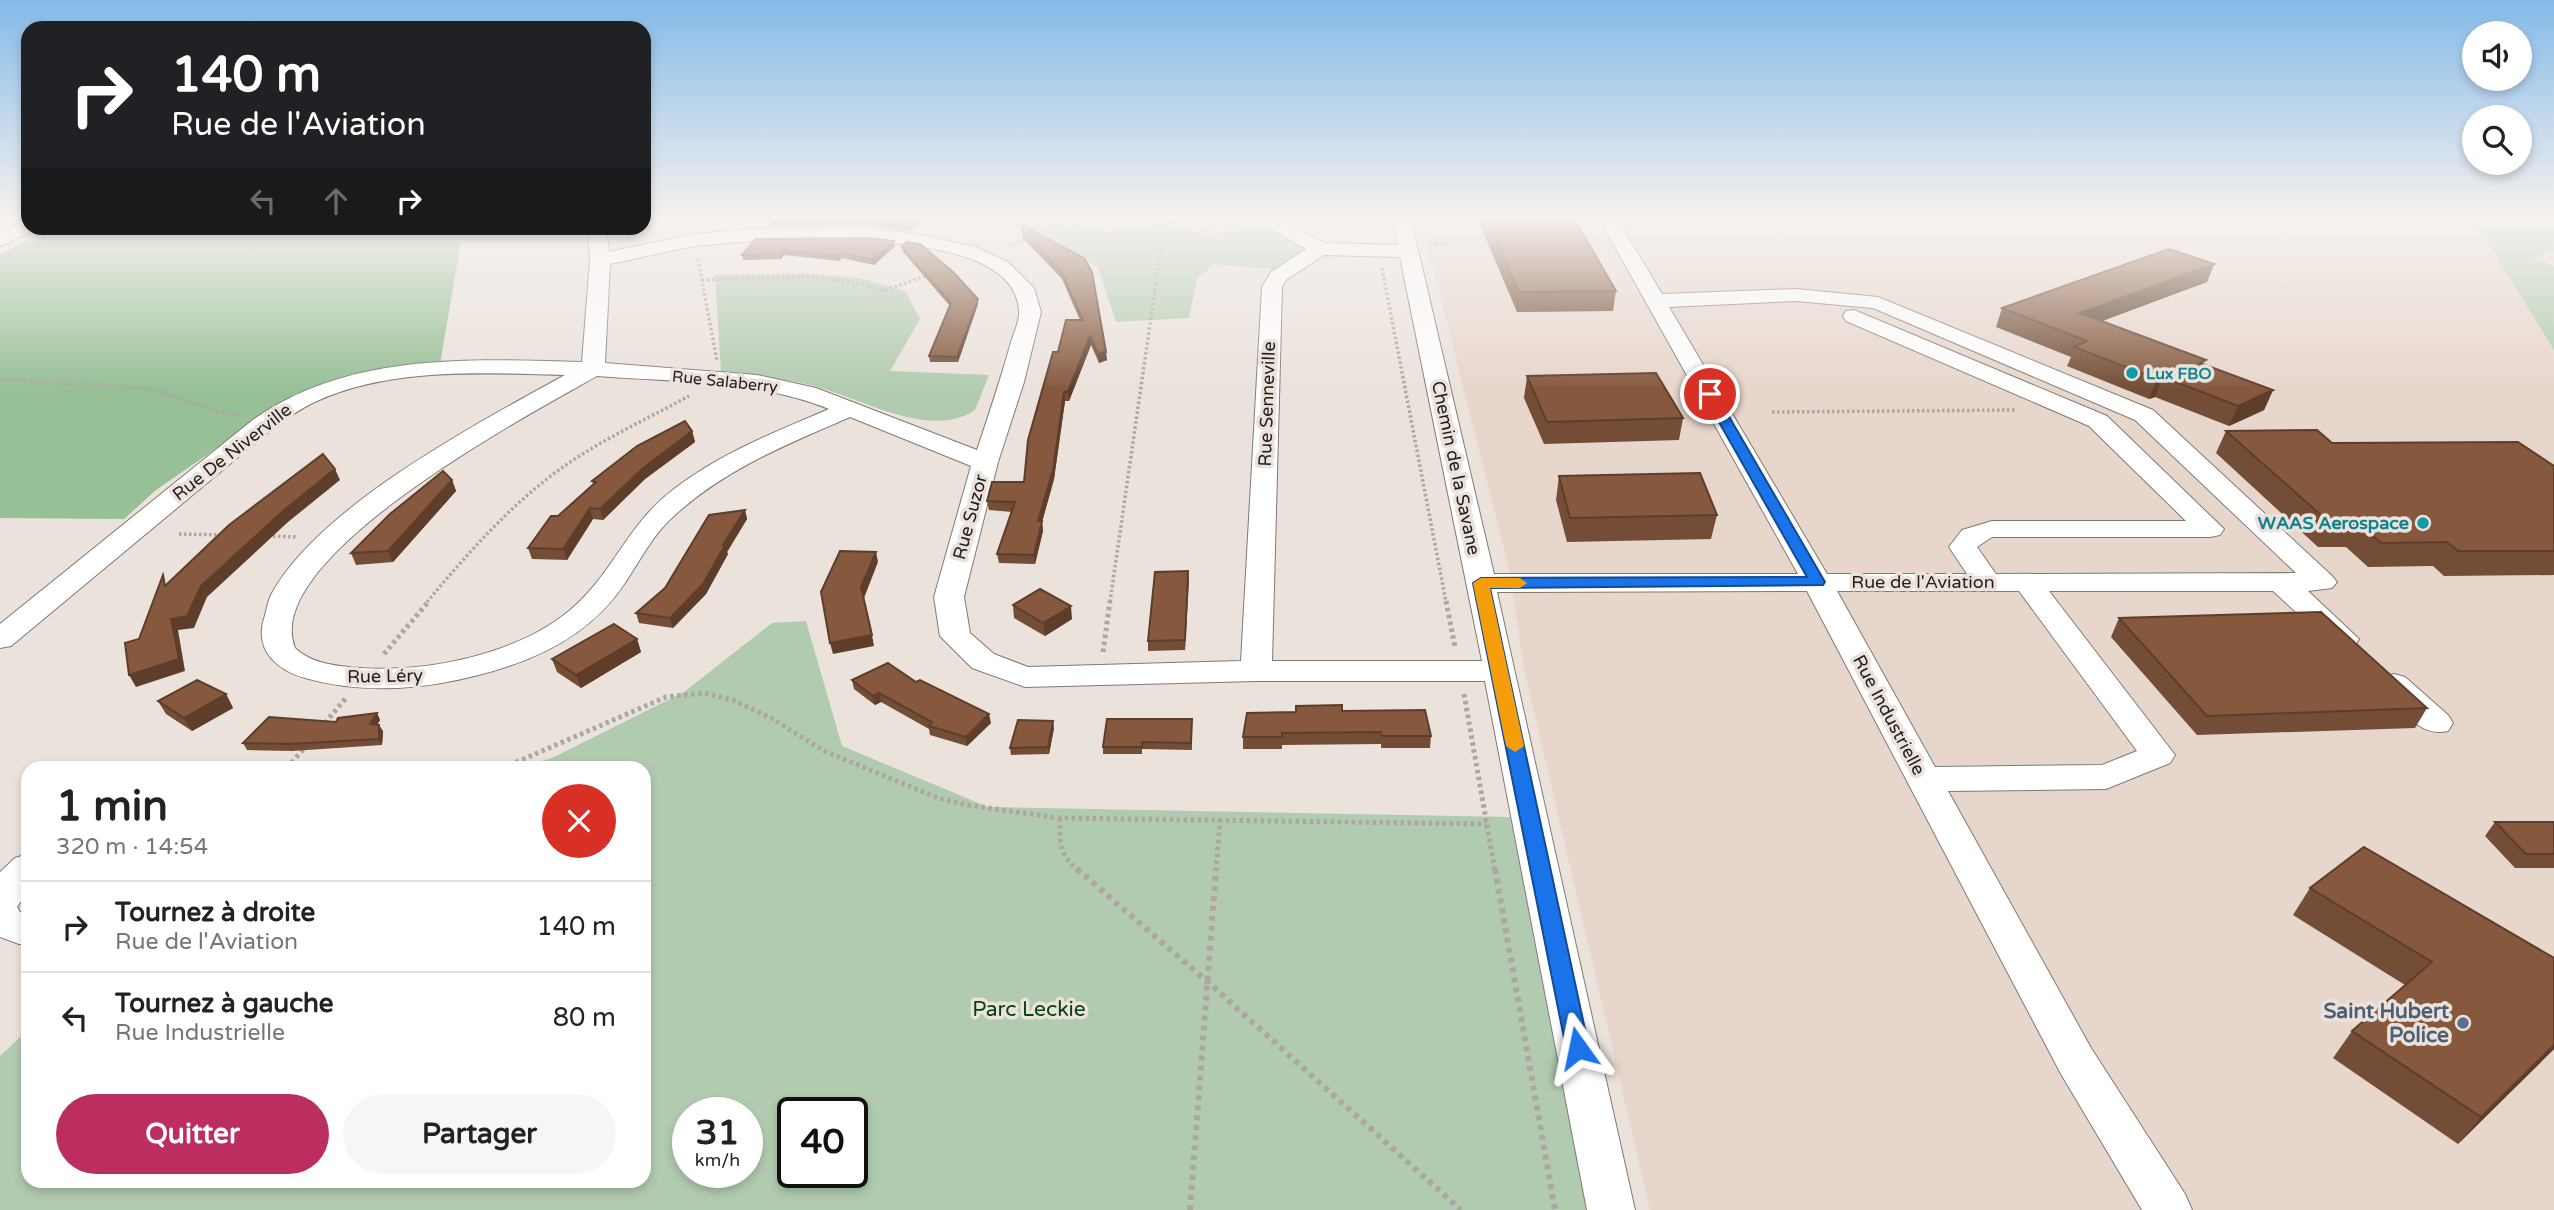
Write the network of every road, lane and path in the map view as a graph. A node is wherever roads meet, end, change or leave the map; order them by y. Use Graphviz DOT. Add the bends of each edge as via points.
graph roads {
  1 [pos="599,276"];
  2 [pos="701,276"];
  3 [pos="923,276"];
  4 [pos="1012,276"];
  5 [pos="1157,276"];
  6 [pos="1278,276"];
  7 [pos="1384,276"];
  8 [pos="1420,276"];
  9 [pos="1642,276"];
  10 [pos="702,280"];
  11 [pos="1656,301"];
  12 [pos="1854,316"];
  13 [pos="593,369"];
  14 [pos="0,379"];
  15 [pos="720,379"];
  16 [pos="851,408"];
  17 [pos="2017,410"];
  18 [pos="1772,412"];
  19 [pos="272,418"];
  20 [pos="985,462"];
  21 [pos="178,534"];
  22 [pos="230,535"];
  23 [pos="256,536"];
  24 [pos="334,539"];
  25 [pos="1817,582"];
  26 [pos="1987,582"];
  27 [pos="2027,582"];
  28 [pos="1481,583"];
  29 [pos="2282,583"];
  30 [pos="0,639"];
  31 [pos="1256,671"];
  32 [pos="1460,671"];
  33 [pos="1499,671"];
  34 [pos="1100,675"];
  35 [pos="363,679"];
  36 [pos="2436,723"];
  37 [pos="321,728"];
  38 [pos="312,738"];
  39 [pos="293,761"];
  40 [pos="519,761"];
  41 [pos="1924,779"];
  42 [pos="1060,818"];
  43 [pos="1220,820"];
  44 [pos="1487,824"];
  45 [pos="21,875"];
  46 [pos="6,917"];
  47 [pos="1209,983"];
  48 [pos="1190,1210"];
  49 [pos="1461,1210"];
  50 [pos="1555,1210"];
  51 [pos="1611,1210"];
  52 [pos="2168,1210"];
  1 -- 13 [label="street"];
  2 -- 10 [label="path"];
  3 -- 10 [label="path" via="883,291 835,279"];
  4 -- 20 [label="street, Rue Suzor" via="1024,288 1030,312"];
  5 -- 34 [label="path"];
  6 -- 31 [label="street, Rue Senneville" via="1272,287"];
  7 -- 32 [label="path"];
  8 -- 28 [label="street, Chemin de la Savane"];
  9 -- 11 [label="street, Rue Industrielle"];
  10 -- 15 [label="path"];
  11 -- 25 [label="street, Rue Industrielle"];
  11 -- 29 [label="street, Rue de l'Aviation" via="1810,296 1878,303 2111,400 2144,415 2322,582"];
  12 -- 26 [label="street" via="2098,421 2210,529 1983,531 1967,538 1964,547"];
  13 -- 15 [label="street, Rue Salaberry"];
  13 -- 19 [label="street, Rue De Niverville" via="428,370 378,377 317,392"];
  13 -- 24 [label="street, Rue Léry" via="455,448 393,490"];
  14 -- 19 [label="path" via="148,388 224,413"];
  15 -- 16 [label="street, Rue Salaberry" via="804,392"];
  15 -- 35 [label="path" via="562,468 525,498"];
  16 -- 20 [label="street, Rue Salaberry"];
  16 -- 35 [label="street, Rue Léry" via="723,467 683,493 653,522 600,597 578,619 542,640 454,673"];
  17 -- 18 [label="path"];
  19 -- 30 [label="street, Rue De Niverville"];
  20 -- 34 [label="street, Rue Suzor" via="949,597 956,636 983,661 1025,677"];
  21 -- 22 [label="path"];
  23 -- 24 [label="path"];
  24 -- 35 [label="street, Rue Léry" via="292,582 275,618 277,645 294,665"];
  25 -- 26 [label="street, Rue de l'Aviation"];
  25 -- 28 [label="street, Rue de l'Aviation"];
  25 -- 41 [label="street, Rue Industrielle"];
  26 -- 27 [label="street, Rue de l'Aviation"];
  27 -- 29 [label="street, Rue de l'Aviation"];
  27 -- 41 [label="street" via="2158,755 2106,778"];
  28 -- 33 [label="street, Chemin de la Savane"];
  29 -- 36 [label="street"];
  31 -- 32 [label="street, Rue Suzor"];
  31 -- 34 [label="street, Rue Suzor"];
  32 -- 33 [label="street, Rue Suzor"];
  32 -- 44 [label="path"];
  33 -- 51 [label="street, Chemin de la Savane"];
  35 -- 37 [label="path"];
  38 -- 39 [label="path"];
  40 -- 42 [label="path" via="666,697 704,693 771,718 824,751 938,798"];
  41 -- 52 [label="street, Rue Industrielle" via="2082,1072"];
  42 -- 43 [label="path"];
  42 -- 47 [label="path" via="1065,859"];
  43 -- 44 [label="path"];
  43 -- 47 [label="path"];
  44 -- 50 [label="path"];
  45 -- 46 [label="street" via="7,888"];
  47 -- 48 [label="path"];
  47 -- 49 [label="path"];
}
